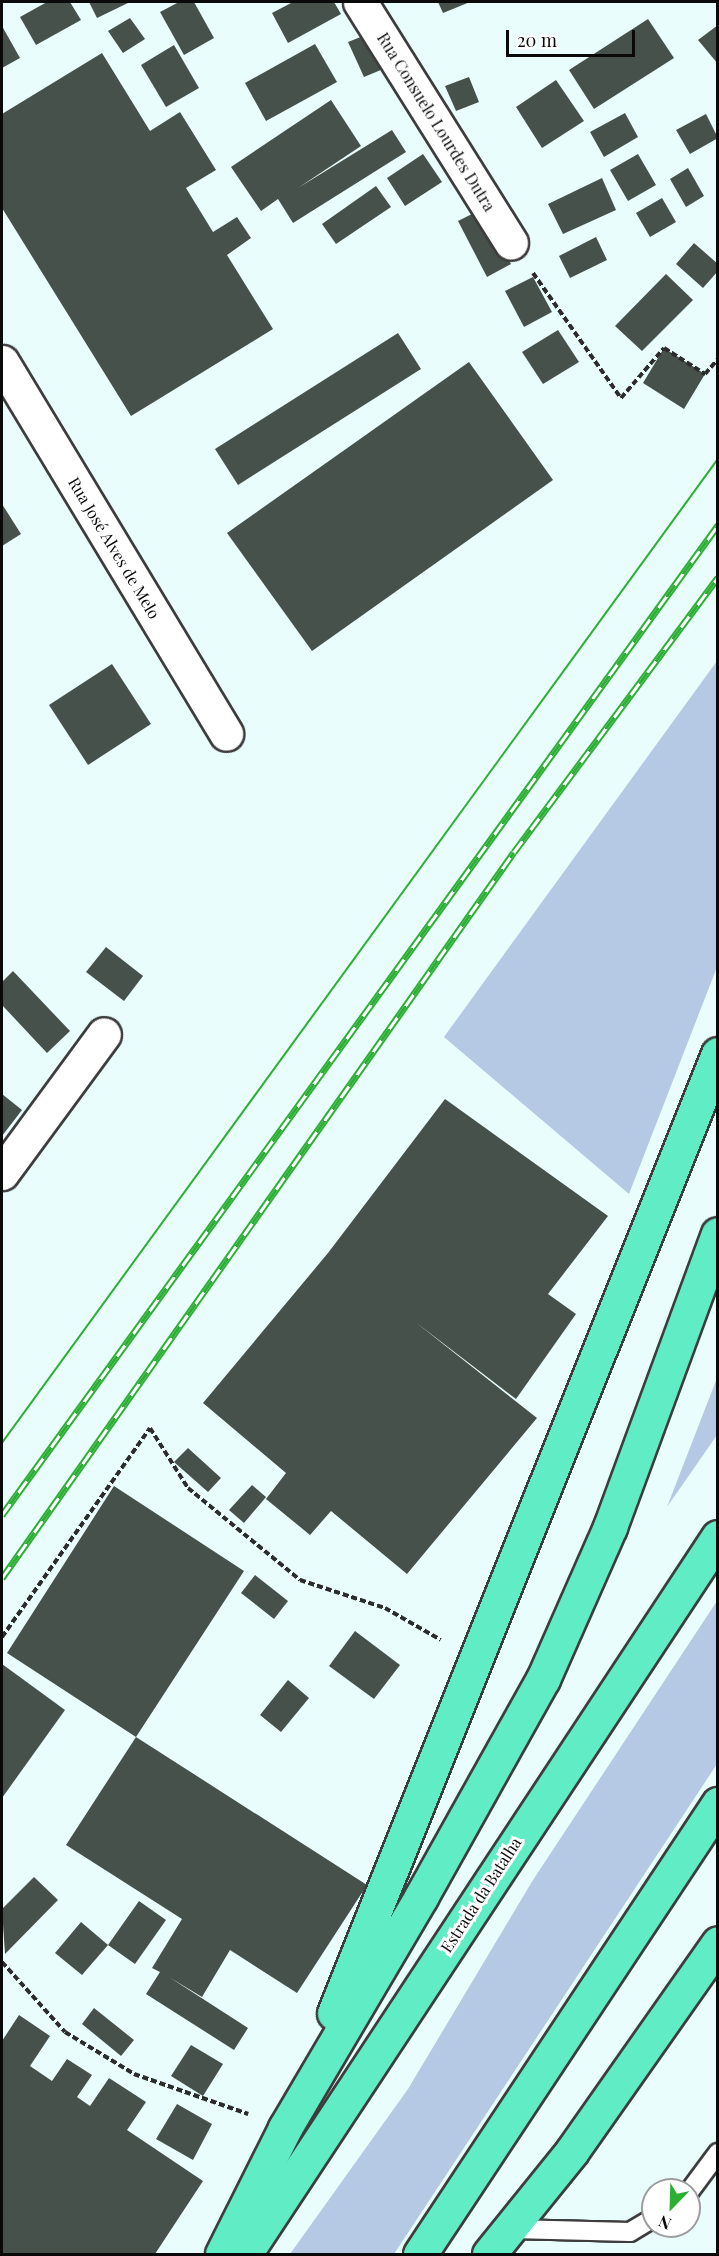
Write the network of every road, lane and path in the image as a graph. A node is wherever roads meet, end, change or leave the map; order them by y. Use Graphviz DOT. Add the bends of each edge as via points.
graph roads {
  1 [pos="360,2"];
  2 [pos="511,243"];
  3 [pos="717,359"];
  4 [pos="2,362"];
  5 [pos="226,734"];
  6 [pos="104,1034"];
  7 [pos="717,1053"];
  8 [pos="2,1173"];
  9 [pos="717,1234"];
  10 [pos="717,1537"];
  11 [pos="2,1637"];
  12 [pos="478,1660"];
  13 [pos="717,1804"];
  14 [pos="717,1943"];
  15 [pos="2,1962"];
  16 [pos="301,2099"];
  17 [pos="285,2128"];
  18 [pos="717,2153"];
  19 [pos="699,2178"];
  20 [pos="641,2225"];
  21 [pos="512,2229"];
  22 [pos="222,2254"];
  23 [pos="245,2254"];
  24 [pos="420,2254"];
  25 [pos="489,2254"];
  1 -- 2 [label="street, Rua Consuelo Lourdes Dutra"];
  2 -- 3 [label="path" via="621,398 664,348 705,374"];
  4 -- 5 [label="street, Rua José Alves de Melo"];
  6 -- 8 [label="street"];
  7 -- 12 [label="highway"];
  9 -- 16 [label="highway" via="610,1527 543,1678 421,1897"];
  10 -- 23 [label="highway, Estrada da Batalha"];
  11 -- 12 [label="path" via="150,1428 188,1488 300,1580 385,1608"];
  12 -- 16 [label="highway" via="391,1863"];
  13 -- 24 [label="highway"];
  14 -- 21 [label="highway" via="572,2151"];
  15 -- 17 [label="path" via="65,2032 134,2074"];
  16 -- 17 [label="highway"];
  17 -- 22 [label="highway"];
  18 -- 19 [label="lane"];
  20 -- 21 [label="lane" via="630,2232"];
  21 -- 25 [label="highway"];
}
